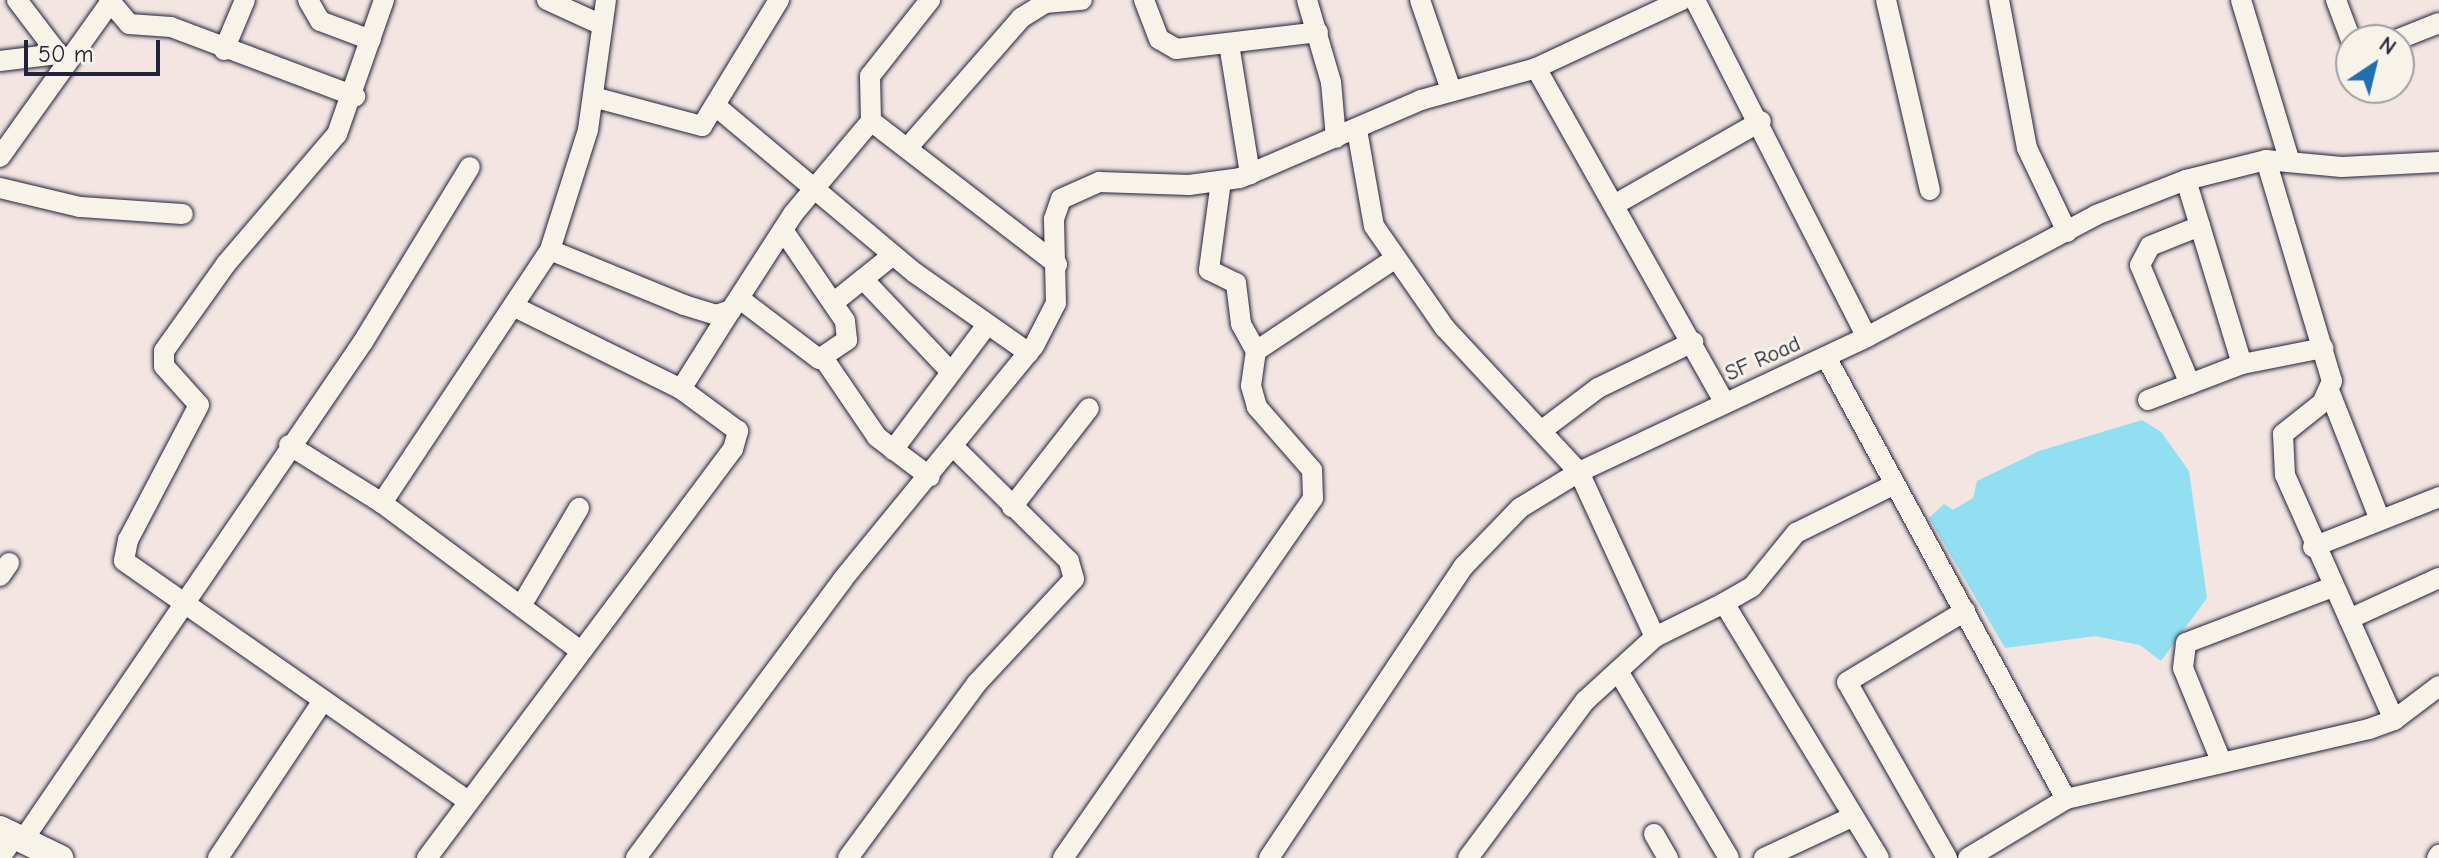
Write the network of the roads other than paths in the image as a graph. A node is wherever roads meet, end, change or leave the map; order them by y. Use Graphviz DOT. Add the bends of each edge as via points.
graph roads {
  1 [pos="17,0"];
  2 [pos="245,0"];
  3 [pos="308,0"];
  4 [pos="384,0"];
  5 [pos="547,0"];
  6 [pos="606,0"];
  7 [pos="779,0"];
  8 [pos="930,0"];
  9 [pos="1082,0"];
  10 [pos="1144,0"];
  11 [pos="1307,0"];
  12 [pos="1420,0"];
  13 [pos="1682,0"];
  14 [pos="1695,0"];
  15 [pos="1886,0"];
  16 [pos="1999,0"];
  17 [pos="2241,0"];
  18 [pos="2336,0"];
  19 [pos="111,1"];
  20 [pos="1044,2"];
  21 [pos="2439,23"];
  22 [pos="2345,24"];
  23 [pos="602,25"];
  24 [pos="1318,32"];
  25 [pos="2415,32"];
  26 [pos="371,40"];
  27 [pos="1229,44"];
  28 [pos="224,50"];
  29 [pos="61,57"];
  30 [pos="0,61"];
  31 [pos="1536,68"];
  32 [pos="1451,90"];
  33 [pos="355,96"];
  34 [pos="593,97"];
  35 [pos="717,107"];
  36 [pos="871,121"];
  37 [pos="1761,121"];
  38 [pos="1357,130"];
  39 [pos="1336,138"];
  40 [pos="910,145"];
  41 [pos="0,157"];
  42 [pos="2266,160"];
  43 [pos="2290,162"];
  44 [pos="2439,162"];
  45 [pos="470,167"];
  46 [pos="1250,174"];
  47 [pos="2186,180"];
  48 [pos="1221,181"];
  49 [pos="0,188"];
  50 [pos="814,189"];
  51 [pos="1930,190"];
  52 [pos="1614,205"];
  53 [pos="183,214"];
  54 [pos="2200,226"];
  55 [pos="783,230"];
  56 [pos="2067,232"];
  57 [pos="550,250"];
  58 [pos="893,255"];
  59 [pos="1396,258"];
  60 [pos="1057,264"];
  61 [pos="863,279"];
  62 [pos="833,303"];
  63 [pos="735,304"];
  64 [pos="517,308"];
  65 [pos="987,325"];
  66 [pos="1867,337"];
  67 [pos="1693,342"];
  68 [pos="2323,348"];
  69 [pos="1256,351"];
  70 [pos="1029,353"];
  71 [pos="1826,357"];
  72 [pos="824,359"];
  73 [pos="2242,364"];
  74 [pos="951,372"];
  75 [pos="2190,384"];
  76 [pos="681,389"];
  77 [pos="2330,393"];
  78 [pos="2148,400"];
  79 [pos="1724,402"];
  80 [pos="1089,408"];
  81 [pos="1541,431"];
  82 [pos="289,445"];
  83 [pos="954,447"];
  84 [pos="893,450"];
  85 [pos="1579,472"];
  86 [pos="930,477"];
  87 [pos="1893,485"];
  88 [pos="2439,497"];
  89 [pos="382,503"];
  90 [pos="1012,507"];
  91 [pos="579,508"];
  92 [pos="2380,520"];
  93 [pos="2313,547"];
  94 [pos="2439,578"];
  95 [pos="2333,587"];
  96 [pos="184,602"];
  97 [pos="1724,603"];
  98 [pos="521,606"];
  99 [pos="1965,611"];
  100 [pos="2349,619"];
  101 [pos="1655,637"];
  102 [pos="578,649"];
  103 [pos="1618,671"];
  104 [pos="2439,686"];
  105 [pos="322,702"];
  106 [pos="2394,720"];
  107 [pos="2221,761"];
  108 [pos="2066,799"];
  109 [pos="468,801"];
  110 [pos="1852,817"];
  111 [pos="1654,834"];
  112 [pos="10,841"];
  113 [pos="1776,855"];
  114 [pos="60,858"];
  115 [pos="218,858"];
  116 [pos="427,858"];
  117 [pos="636,858"];
  118 [pos="848,858"];
  119 [pos="1063,858"];
  120 [pos="1269,858"];
  121 [pos="1468,858"];
  122 [pos="1668,858"];
  123 [pos="1729,858"];
  124 [pos="1879,858"];
  125 [pos="1947,858"];
  126 [pos="1968,858"];
  1 -- 29 [label="street"];
  2 -- 28 [label="street"];
  3 -- 26 [label="street" via="320,21"];
  4 -- 26 [label="street"];
  5 -- 23 [label="street"];
  6 -- 23 [label="street"];
  7 -- 35 [label="street"];
  8 -- 36 [label="street" via="870,76"];
  9 -- 20 [label="street"];
  10 -- 27 [label="street" via="1166,45 1190,51"];
  11 -- 24 [label="street"];
  12 -- 32 [label="street"];
  13 -- 31 [label="street"];
  14 -- 37 [label="street"];
  15 -- 51 [label="street"];
  16 -- 56 [label="street" via="2027,148"];
  17 -- 43 [label="street"];
  18 -- 22 [label="street"];
  19 -- 28 [label="street" via="129,24 171,27"];
  19 -- 29 [label="street"];
  20 -- 40 [label="street" via="1021,18"];
  21 -- 25 [label="street"];
  23 -- 34 [label="street"];
  24 -- 27 [label="street"];
  24 -- 39 [label="street"];
  26 -- 33 [label="street"];
  27 -- 46 [label="street"];
  28 -- 33 [label="street"];
  29 -- 30 [label="street"];
  29 -- 41 [label="street"];
  31 -- 32 [label="street"];
  31 -- 52 [label="street" via="1573,143"];
  32 -- 38 [label="street"];
  33 -- 96 [label="street" via="337,134 226,264 164,351 164,366 199,405 124,561"];
  34 -- 35 [label="street" via="692,128"];
  34 -- 57 [label="street"];
  35 -- 50 [label="street"];
  36 -- 40 [label="street"];
  36 -- 50 [label="street"];
  37 -- 52 [label="street"];
  37 -- 66 [label="street"];
  38 -- 39 [label="street"];
  38 -- 59 [label="street" via="1365,199"];
  39 -- 46 [label="street"];
  40 -- 60 [label="street" via="979,210"];
  42 -- 43 [label="street, SF Road"];
  42 -- 47 [label="street, SF Road"];
  42 -- 68 [label="street"];
  43 -- 44 [label="street, SF Road"];
  45 -- 82 [label="street" via="378,319"];
  46 -- 48 [label="street"];
  47 -- 54 [label="street"];
  47 -- 56 [label="street, SF Road"];
  48 -- 60 [label="street" via="1078,186 1061,199 1054,219"];
  48 -- 69 [label="street" via="1209,270 1236,283 1241,324"];
  49 -- 53 [label="street" via="80,207"];
  50 -- 55 [label="street"];
  50 -- 58 [label="street"];
  52 -- 67 [label="street"];
  54 -- 73 [label="street"];
  54 -- 75 [label="street" via="2150,246 2140,265"];
  55 -- 62 [label="street"];
  55 -- 63 [label="street"];
  56 -- 66 [label="street, SF Road"];
  57 -- 63 [label="street" via="716,315"];
  57 -- 64 [label="street"];
  58 -- 61 [label="street"];
  58 -- 65 [label="street"];
  59 -- 69 [label="street"];
  59 -- 81 [label="street" via="1445,328"];
  60 -- 70 [label="street" via="1056,303"];
  61 -- 62 [label="street"];
  61 -- 74 [label="street"];
  62 -- 72 [label="street" via="849,334"];
  63 -- 72 [label="street"];
  63 -- 76 [label="street"];
  64 -- 76 [label="street"];
  64 -- 89 [label="street"];
  65 -- 70 [label="street"];
  65 -- 74 [label="street"];
  66 -- 71 [label="street, SF Road"];
  67 -- 79 [label="street"];
  67 -- 81 [label="street" via="1598,388"];
  68 -- 73 [label="street"];
  68 -- 77 [label="street"];
  69 -- 119 [label="street" via="1251,386 1257,407 1312,470 1313,498"];
  70 -- 83 [label="street"];
  71 -- 79 [label="street, SF Road"];
  71 -- 87 [label="street"];
  72 -- 84 [label="street"];
  73 -- 75 [label="street"];
  74 -- 84 [label="street"];
  75 -- 78 [label="street"];
  76 -- 102 [label="street" via="738,431 733,449"];
  77 -- 92 [label="street"];
  77 -- 93 [label="street" via="2290,425 2280,448"];
  79 -- 85 [label="street, SF Road"];
  80 -- 90 [label="street"];
  81 -- 85 [label="street"];
  82 -- 89 [label="street"];
  82 -- 96 [label="street"];
  83 -- 86 [label="street"];
  83 -- 90 [label="street"];
  84 -- 86 [label="street"];
  85 -- 101 [label="street"];
  85 -- 120 [label="street, SF Road" via="1520,508 1464,566"];
  86 -- 117 [label="street" via="843,579"];
  87 -- 97 [label="street" via="1796,533 1752,587"];
  87 -- 99 [label="street"];
  88 -- 92 [label="street"];
  89 -- 98 [label="street"];
  90 -- 118 [label="street" via="1069,561 1074,579 977,683"];
  91 -- 98 [label="street"];
  92 -- 93 [label="street"];
  93 -- 95 [label="street"];
  94 -- 100 [label="street"];
  95 -- 100 [label="street"];
  95 -- 107 [label="street" via="2186,643 2183,668"];
  96 -- 105 [label="street"];
  96 -- 112 [label="street"];
  97 -- 101 [label="street"];
  97 -- 110 [label="street"];
  98 -- 102 [label="street"];
  99 -- 108 [label="street"];
  99 -- 125 [label="street" via="1847,682"];
  100 -- 106 [label="street"];
  101 -- 103 [label="street"];
  102 -- 109 [label="street"];
  103 -- 121 [label="street" via="1555,737"];
  103 -- 123 [label="street"];
  104 -- 106 [label="street"];
  105 -- 109 [label="street"];
  105 -- 115 [label="street"];
  106 -- 107 [label="street"];
  107 -- 108 [label="street"];
  108 -- 126 [label="street"];
  109 -- 116 [label="street"];
  110 -- 113 [label="street"];
  110 -- 124 [label="street"];
  111 -- 122 [label="street"];
  112 -- 114 [label="street"];
}
